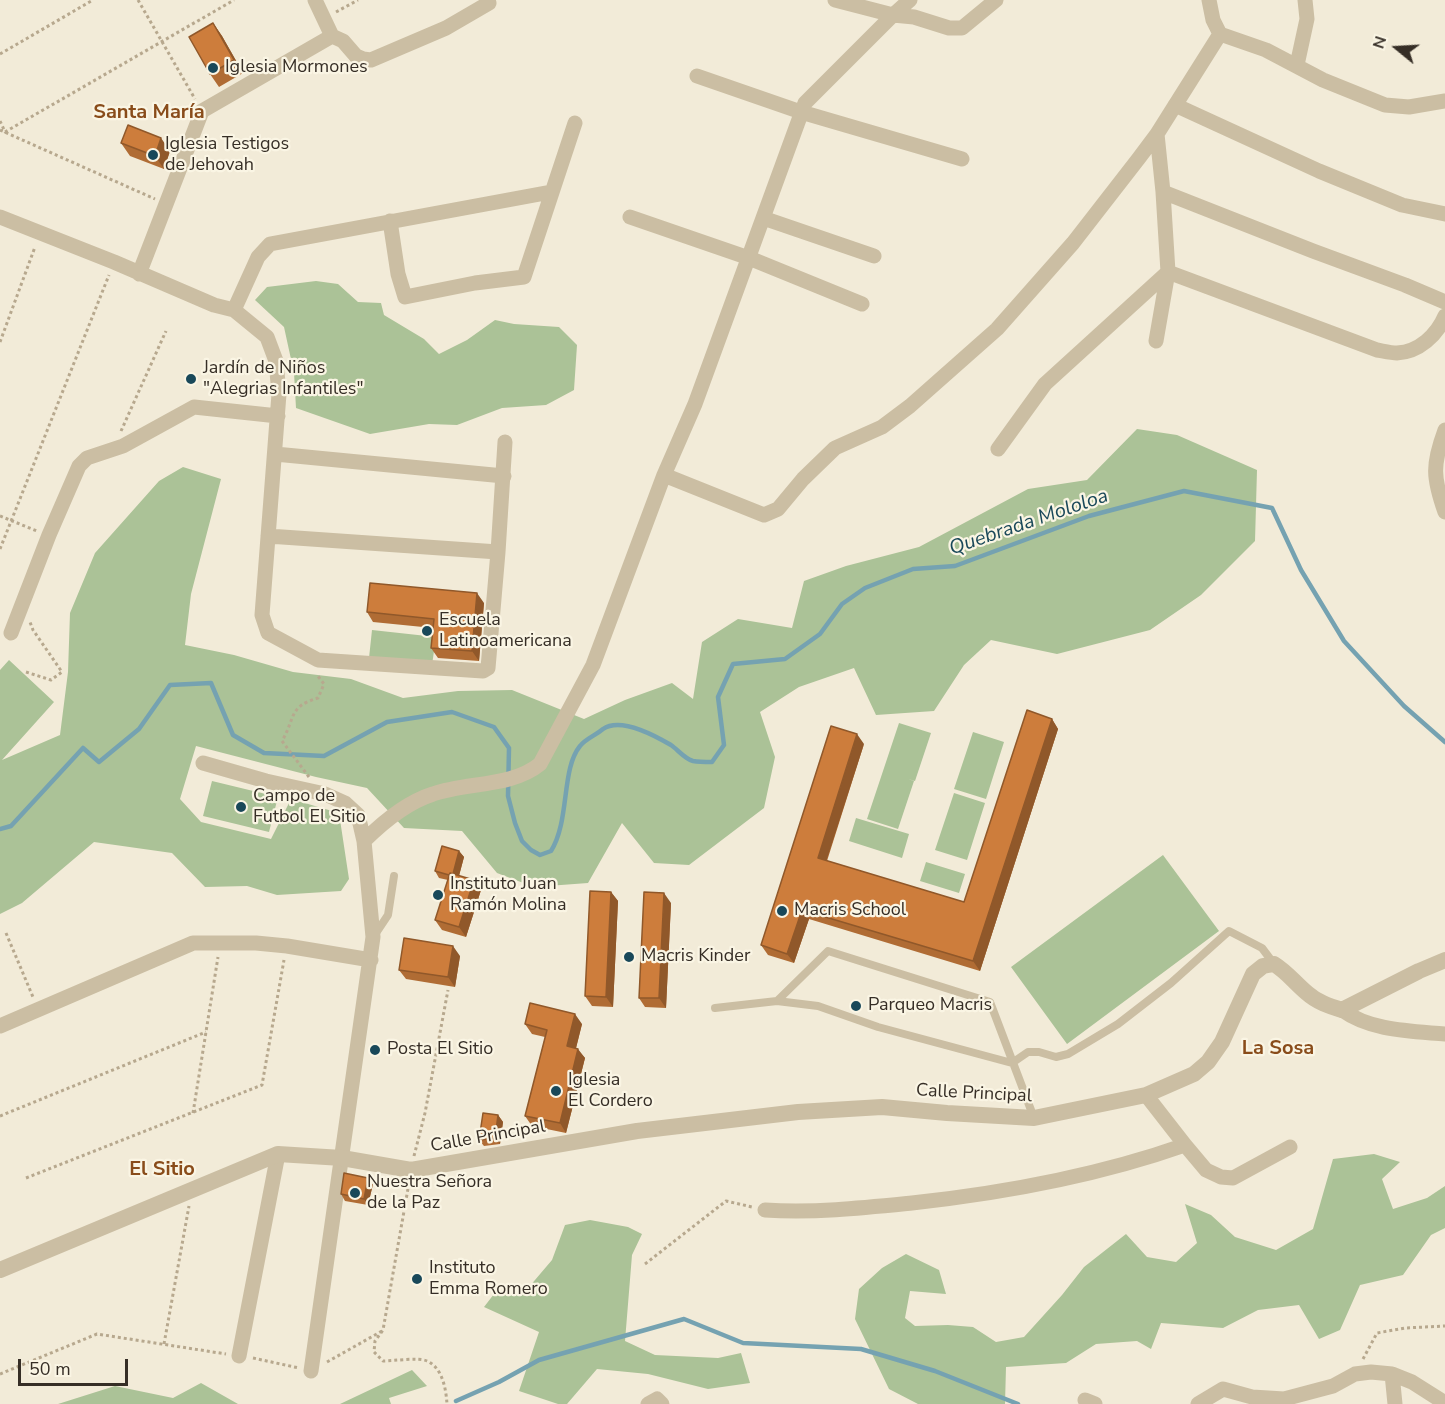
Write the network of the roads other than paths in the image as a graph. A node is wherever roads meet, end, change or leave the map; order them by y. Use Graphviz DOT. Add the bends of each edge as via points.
graph roads {
  1 [pos="315,0"];
  2 [pos="835,0"];
  3 [pos="910,0"];
  4 [pos="996,0"];
  5 [pos="1209,0"];
  6 [pos="1305,0"];
  7 [pos="489,3"];
  8 [pos="894,15"];
  9 [pos="1220,34"];
  10 [pos="332,36"];
  11 [pos="1297,65"];
  12 [pos="697,75"];
  13 [pos="1445,101"];
  14 [pos="1175,105"];
  15 [pos="801,112"];
  16 [pos="574,123"];
  17 [pos="1157,134"];
  18 [pos="962,159"];
  19 [pos="551,192"];
  20 [pos="1163,192"];
  21 [pos="1445,214"];
  22 [pos="630,216"];
  23 [pos="0,217"];
  24 [pos="763,218"];
  25 [pos="390,221"];
  26 [pos="874,256"];
  27 [pos="749,258"];
  28 [pos="1167,272"];
  29 [pos="139,274"];
  30 [pos="1445,302"];
  31 [pos="862,304"];
  32 [pos="234,310"];
  33 [pos="1445,316"];
  34 [pos="1156,340"];
  35 [pos="278,416"];
  36 [pos="1445,430"];
  37 [pos="505,442"];
  38 [pos="998,448"];
  39 [pos="274,454"];
  40 [pos="664,475"];
  41 [pos="504,476"];
  42 [pos="1445,512"];
  43 [pos="268,536"];
  44 [pos="498,552"];
  45 [pos="11,633"];
  46 [pos="203,763"];
  47 [pos="364,841"];
  48 [pos="394,876"];
  49 [pos="373,937"];
  50 [pos="371,960"];
  51 [pos="1445,960"];
  52 [pos="1274,964"];
  53 [pos="777,1001"];
  54 [pos="715,1008"];
  55 [pos="1342,1010"];
  56 [pos="0,1026"];
  57 [pos="1445,1034"];
  58 [pos="1012,1063"];
  59 [pos="1146,1095"];
  60 [pos="1034,1118"];
  61 [pos="1185,1145"];
  62 [pos="1290,1147"];
  63 [pos="278,1154"];
  64 [pos="342,1158"];
  65 [pos="765,1210"];
  66 [pos="1,1266"];
  67 [pos="239,1356"];
  68 [pos="311,1371"];
  69 [pos="1392,1374"];
  70 [pos="1445,1403"];
  71 [pos="648,1404"];
  72 [pos="662,1404"];
  73 [pos="1198,1404"];
  74 [pos="1395,1404"];
  1 -- 10 [label="street"];
  2 -- 8 [label="street"];
  3 -- 8 [label="street"];
  4 -- 8 [label="street" via="962,28"];
  5 -- 9 [label="street"];
  6 -- 11 [label="street" via="1307,19"];
  7 -- 10 [label="street" via="446,28 371,60 363,60"];
  8 -- 15 [label="street" via="805,103"];
  9 -- 11 [label="street"];
  9 -- 14 [label="street"];
  10 -- 29 [label="street" via="202,111"];
  11 -- 13 [label="street" via="1385,105 1409,107"];
  12 -- 15 [label="street"];
  14 -- 17 [label="street"];
  14 -- 21 [label="street" via="1402,205"];
  15 -- 18 [label="street"];
  15 -- 24 [label="street"];
  16 -- 19 [label="street"];
  17 -- 20 [label="street"];
  17 -- 40 [label="street" via="1073,243 997,329 882,427 835,448 778,509 764,515"];
  19 -- 25 [label="street"];
  19 -- 25 [label="street" via="524,277 405,297"];
  20 -- 28 [label="street"];
  20 -- 30 [label="street"];
  22 -- 27 [label="street"];
  23 -- 29 [label="street"];
  24 -- 26 [label="street"];
  24 -- 27 [label="street"];
  25 -- 32 [label="street" via="270,243 258,257"];
  27 -- 31 [label="street"];
  27 -- 40 [label="street"];
  28 -- 33 [label="street" via="1377,350 1396,353 1413,348 1440,328"];
  28 -- 34 [label="street"];
  28 -- 38 [label="street" via="1046,384"];
  29 -- 32 [label="street"];
  32 -- 35 [label="street" via="267,337 276,361"];
  35 -- 39 [label="street"];
  35 -- 45 [label="street" via="194,407 123,446 87,458 79,466"];
  36 -- 42 [label="street" via="1434,478"];
  37 -- 41 [label="street"];
  39 -- 41 [label="street"];
  39 -- 43 [label="street"];
  40 -- 47 [label="street" via="593,665 540,764 514,777 432,794 377,828"];
  41 -- 44 [label="street"];
  43 -- 44 [label="street"];
  43 -- 44 [label="street" via="262,615 268,633 318,660 483,671 489,661"];
  46 -- 47 [label="street" via="326,794 345,803 358,815"];
  47 -- 49 [label="street"];
  48 -- 49 [label="lane" via="388,915"];
  49 -- 50 [label="street"];
  50 -- 56 [label="street" via="287,946 193,943"];
  50 -- 64 [label="street"];
  51 -- 55 [label="street"];
  52 -- 55 [label="street" via="1307,993"];
  52 -- 58 [label="lane" via="1262,948 1229,931 1108,1030 1068,1054 1056,1057 1028,1052"];
  52 -- 59 [label="street, Calle Principal" via="1253,974 1222,1042 1208,1062 1194,1074"];
  53 -- 54 [label="lane"];
  53 -- 58 [label="lane" via="818,1006"];
  53 -- 58 [label="lane" via="828,951 990,1002"];
  55 -- 57 [label="street" via="1372,1025"];
  58 -- 60 [label="lane"];
  59 -- 60 [label="street, Calle Principal"];
  59 -- 61 [label="street"];
  60 -- 64 [label="street, Calle Principal" via="882,1107 798,1112 637,1131 411,1170"];
  61 -- 62 [label="street" via="1206,1170 1233,1178"];
  61 -- 65 [label="street" via="1072,1177 960,1197 805,1212"];
  63 -- 64 [label="street, Calle Principal"];
  63 -- 66 [label="street, Calle Principal"];
  63 -- 67 [label="street"];
  64 -- 68 [label="street"];
  69 -- 70 [label="street"];
  69 -- 73 [label="street" via="1355,1374 1333,1386 1284,1399 1252,1397 1223,1389"];
  69 -- 74 [label="street"];
  71 -- 72 [label="street" via="657,1399"];
}
